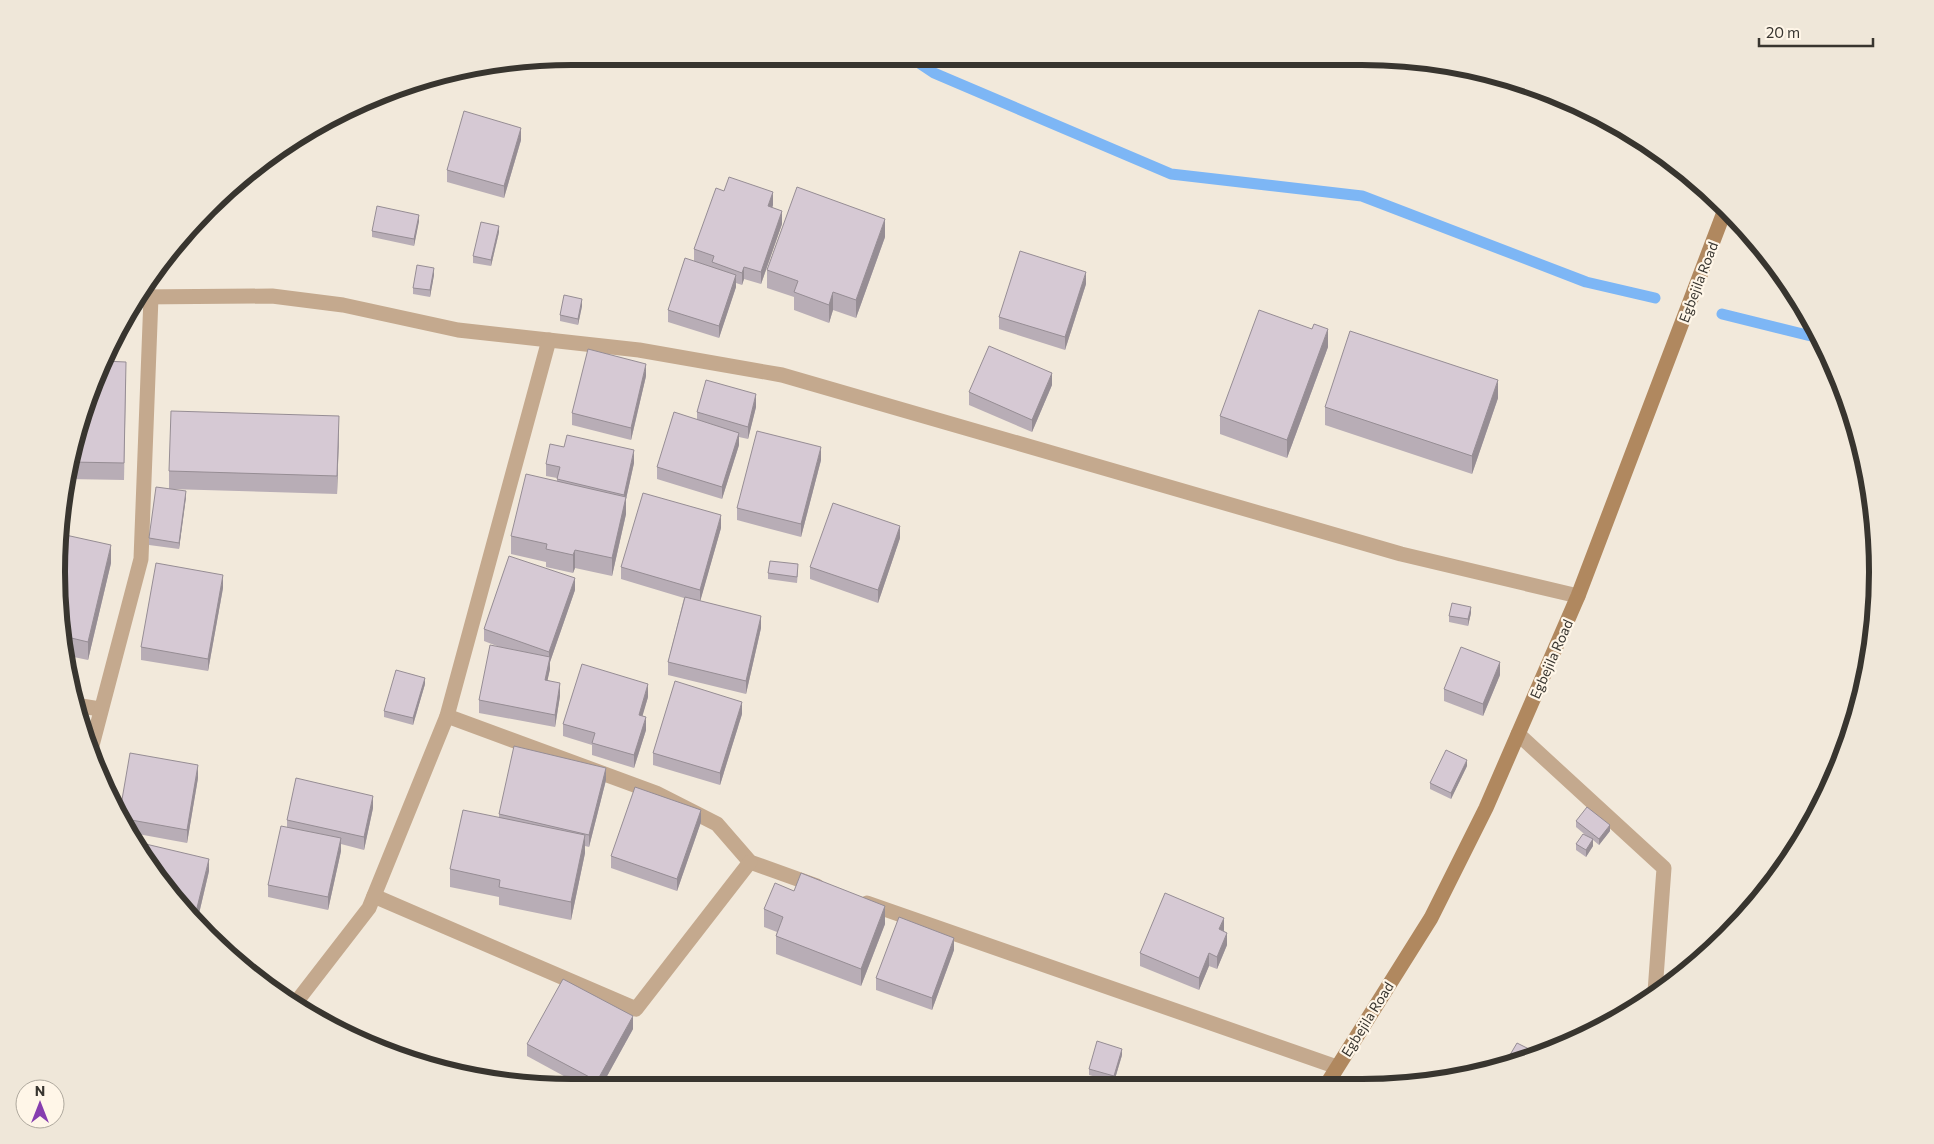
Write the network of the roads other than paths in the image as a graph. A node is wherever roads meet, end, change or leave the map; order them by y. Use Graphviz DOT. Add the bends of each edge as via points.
graph roads {
  1 [pos="1723,215"];
  2 [pos="146,297"];
  3 [pos="144,300"];
  4 [pos="549,340"];
  5 [pos="1578,596"];
  6 [pos="83,707"];
  7 [pos="100,710"];
  8 [pos="446,716"];
  9 [pos="1518,734"];
  10 [pos="93,738"];
  11 [pos="750,862"];
  12 [pos="834,891"];
  13 [pos="374,896"];
  14 [pos="852,898"];
  15 [pos="1655,986"];
  16 [pos="299,999"];
  17 [pos="1337,1067"];
  18 [pos="1330,1079"];
  1 -- 5 [label="street, Egbejila Road"];
  2 -- 4 [label="street" via="272,296 344,305 458,330"];
  3 -- 7 [label="street" via="140,559"];
  4 -- 5 [label="street" via="640,350 782,375 1401,554"];
  4 -- 8 [label="street"];
  5 -- 9 [label="street, Egbejila Road"];
  6 -- 7 [label="street"];
  7 -- 10 [label="street"];
  8 -- 11 [label="street" via="656,793 717,824"];
  8 -- 13 [label="street"];
  9 -- 15 [label="street" via="1664,868"];
  9 -- 17 [label="street, Egbejila Road" via="1486,808 1430,918"];
  11 -- 12 [label="street"];
  11 -- 13 [label="street" via="636,1009"];
  13 -- 16 [label="street" via="369,908"];
  14 -- 17 [label="street"];
  17 -- 18 [label="street, Egbejila Road"];
}
